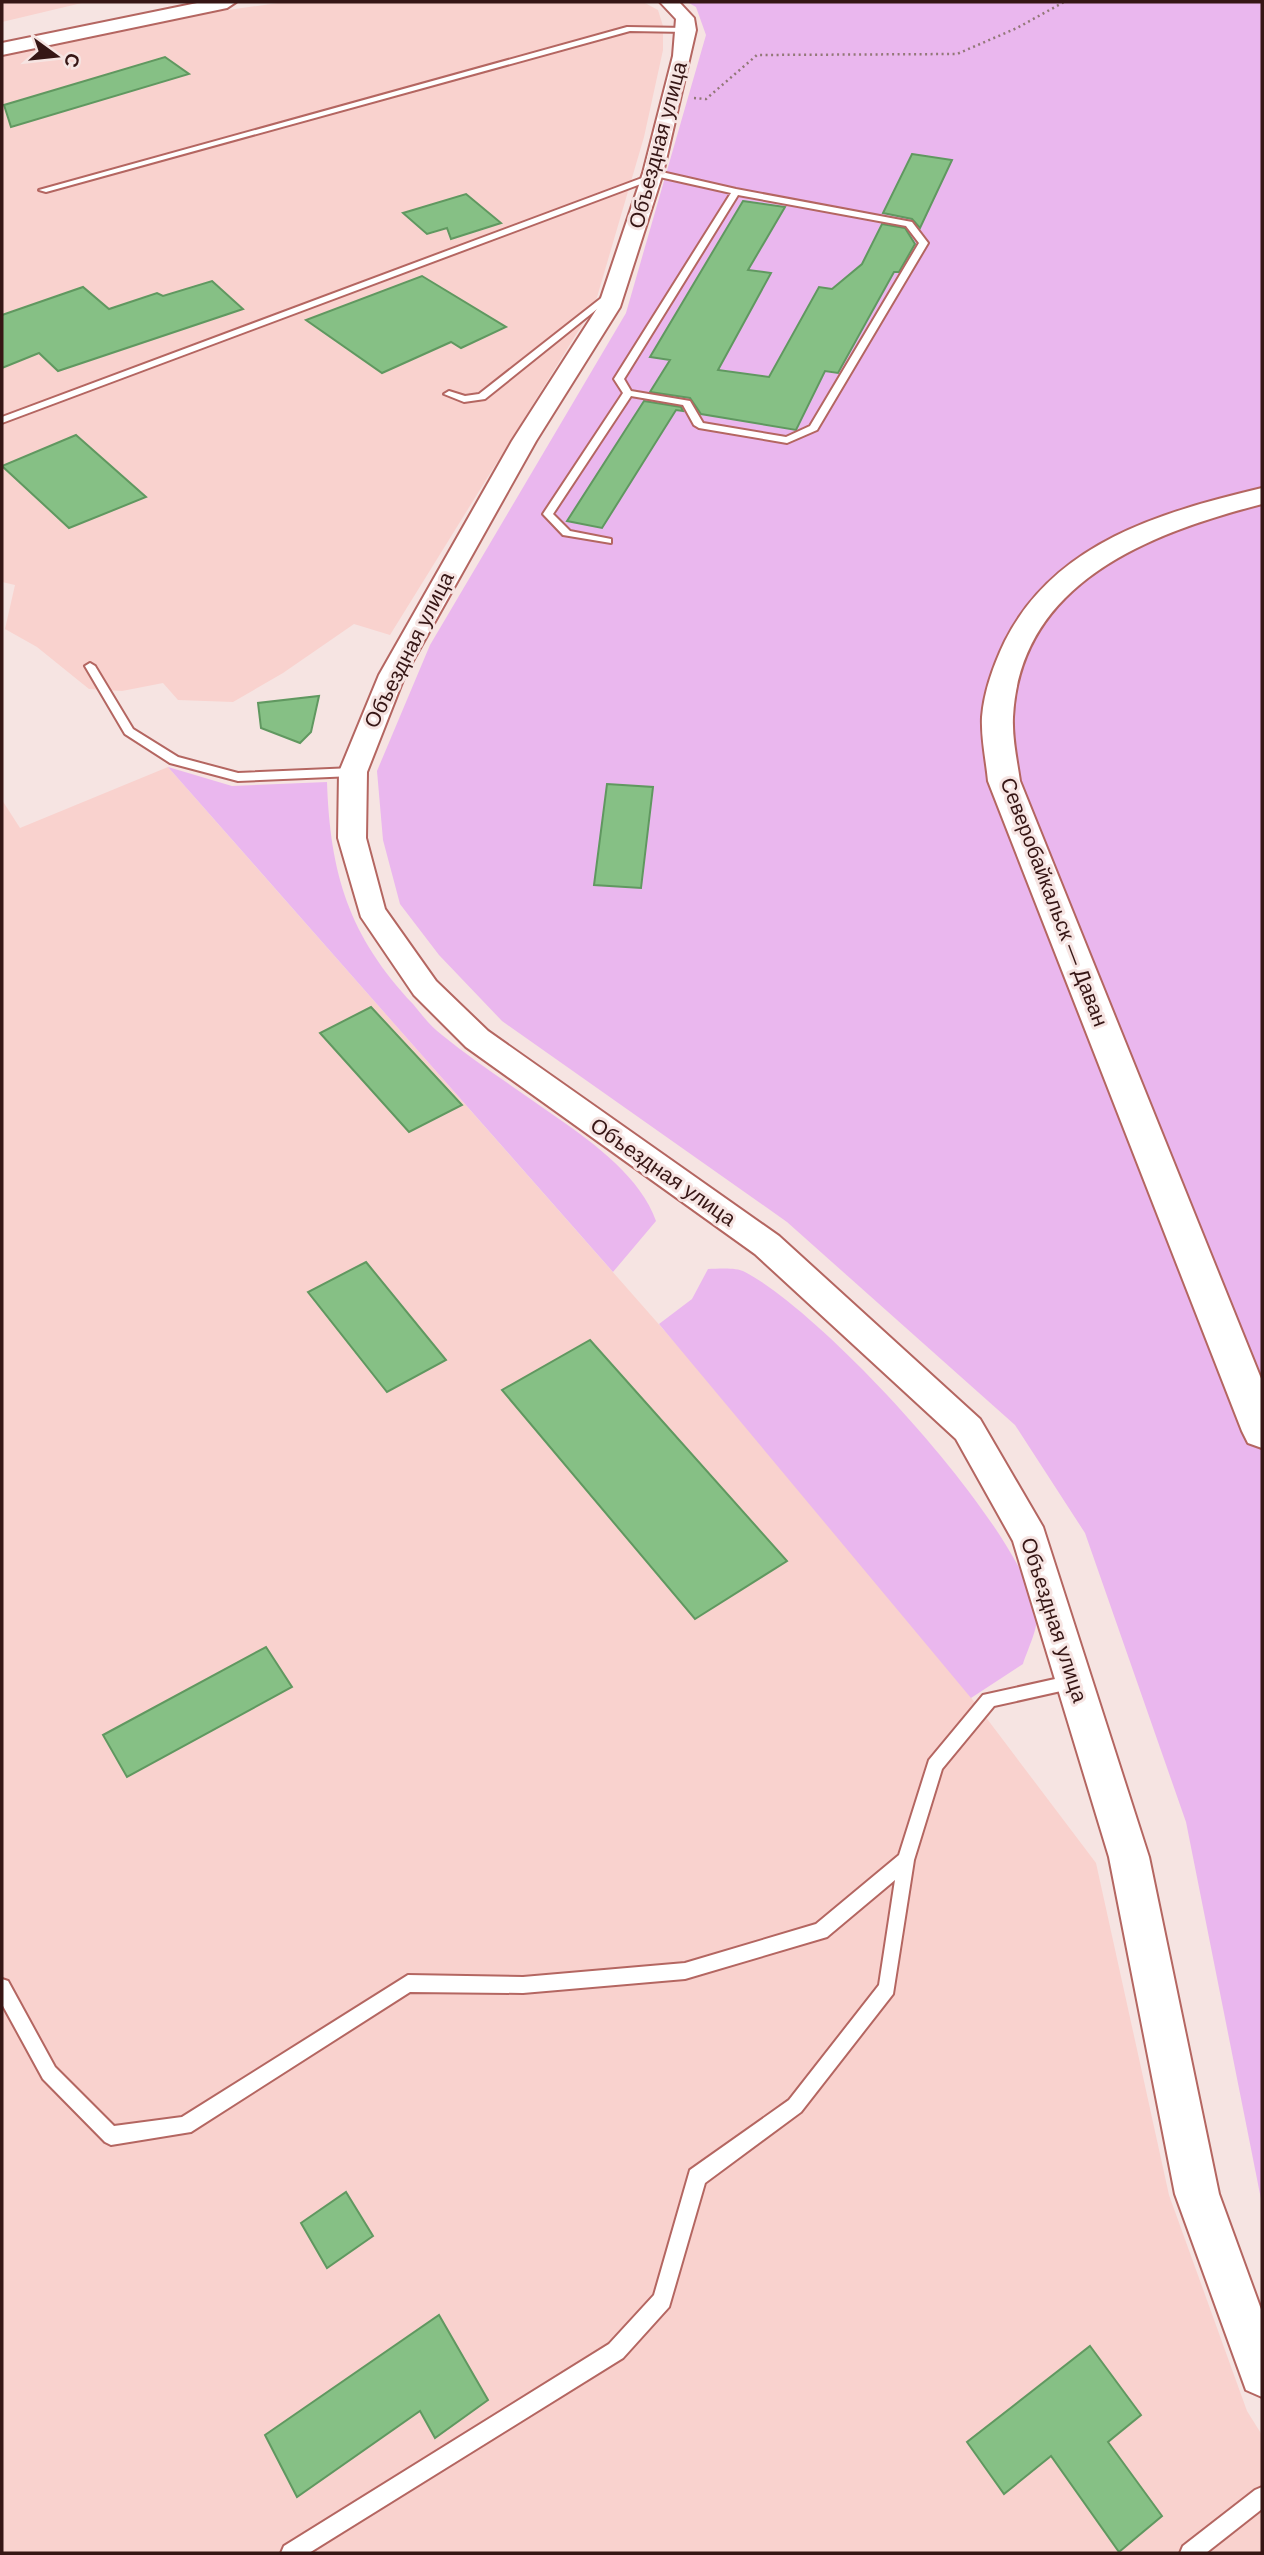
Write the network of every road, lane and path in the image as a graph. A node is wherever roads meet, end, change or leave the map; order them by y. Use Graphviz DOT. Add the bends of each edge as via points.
graph roads {
  1 [pos="227,2"];
  2 [pos="669,2"];
  3 [pos="1063,2"];
  4 [pos="687,30"];
  5 [pos="2,49"];
  6 [pos="672,98"];
  7 [pos="652,175"];
  8 [pos="43,190"];
  9 [pos="736,192"];
  10 [pos="615,290"];
  11 [pos="628,393"];
  12 [pos="449,394"];
  13 [pos="2,420"];
  14 [pos="1262,496"];
  15 [pos="607,541"];
  16 [pos="90,666"];
  17 [pos="353,772"];
  18 [pos="1262,1431"];
  19 [pos="1074,1682"];
  20 [pos="906,1860"];
  21 [pos="2,1987"];
  22 [pos="1262,2374"];
  23 [pos="1262,2497"];
  24 [pos="291,2553"];
  25 [pos="1190,2553"];
  1 -- 5 [label="street"];
  2 -- 4 [label="street" via="685,18"];
  3 -- 6 [label="path" via="957,54 757,55 706,99"];
  4 -- 6 [label="street, Объездная улица"];
  4 -- 8 [label="lane" via="629,29"];
  6 -- 7 [label="street, Объездная улица"];
  7 -- 9 [label="lane"];
  7 -- 10 [label="street, Объездная улица"];
  7 -- 13 [label="lane"];
  9 -- 11 [label="lane" via="619,379"];
  9 -- 11 [label="lane" via="909,224 924,243 814,428 788,440 699,425 687,403"];
  10 -- 12 [label="lane" via="482,397 464,399"];
  10 -- 17 [label="street, Объездная улица" via="610,307 524,441 425,612 391,675"];
  11 -- 15 [label="lane" via="548,514 567,533"];
  14 -- 18 [label="main road, Северобайкальск — Даван" via="1207,509 1121,541 1055,587 1015,643 998,713 1004,780"];
  16 -- 17 [label="lane" via="129,731 174,760 238,777"];
  17 -- 19 [label="street, Объездная улица" via="352,838 371,910 425,988 477,1039 767,1245 968,1429 1030,1538"];
  19 -- 20 [label="lane" via="989,1699 935,1765"];
  19 -- 22 [label="street, Объездная улица" via="1129,1857 1197,2194"];
  20 -- 21 [label="lane" via="821,1931 685,1971 523,1986 408,1983 185,2126 111,2136 48,2073"];
  20 -- 24 [label="lane" via="887,1988 795,2106 696,2177 662,2300 616,2351"];
  23 -- 25 [label="lane"];
}
